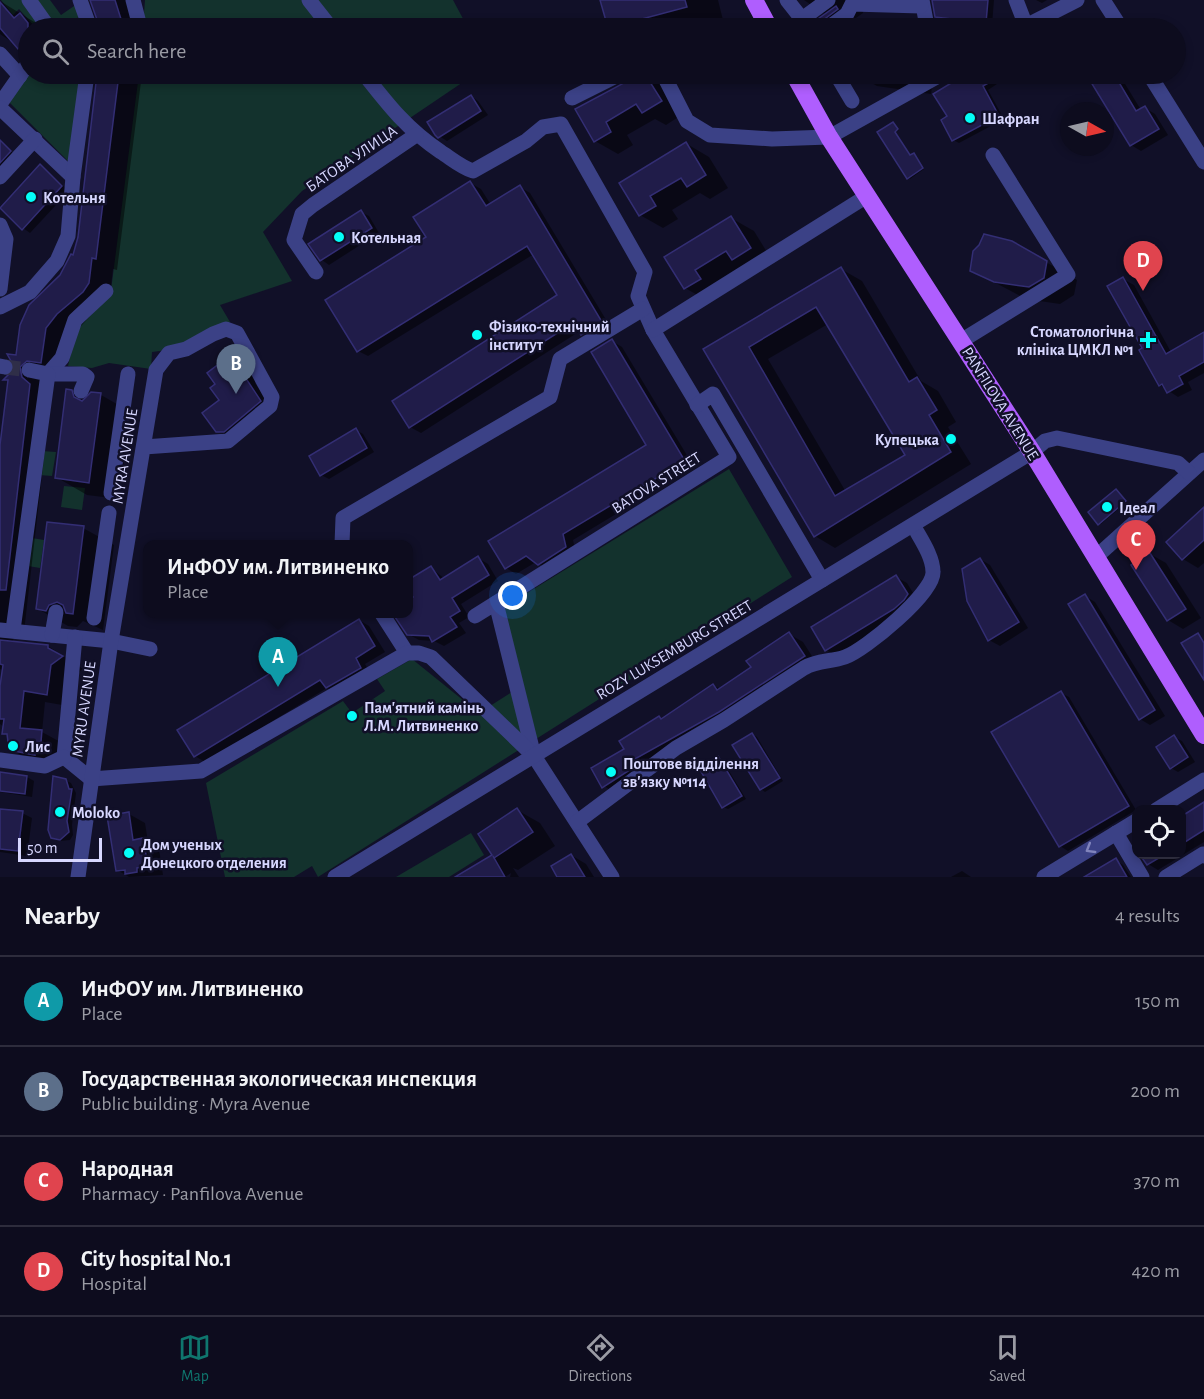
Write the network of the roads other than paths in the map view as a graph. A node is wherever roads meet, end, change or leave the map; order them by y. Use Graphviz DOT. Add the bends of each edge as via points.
graph roads {
  1 [pos="29,0"];
  2 [pos="80,0"];
  3 [pos="134,0"];
  4 [pos="309,0"];
  5 [pos="754,0"];
  6 [pos="788,0"];
  7 [pos="828,0"];
  8 [pos="1016,0"];
  9 [pos="1077,0"];
  10 [pos="1103,0"];
  11 [pos="848,2"];
  12 [pos="926,17"];
  13 [pos="42,18"];
  14 [pos="86,18"];
  15 [pos="138,18"];
  16 [pos="323,18"];
  17 [pos="764,18"];
  18 [pos="798,18"];
  19 [pos="808,18"];
  20 [pos="842,18"];
  21 [pos="1021,18"];
  22 [pos="1042,18"];
  23 [pos="1115,18"];
  24 [pos="0,54"];
  25 [pos="18,66"];
  26 [pos="18,79"];
  27 [pos="86,84"];
  28 [pos="372,84"];
  29 [pos="600,84"];
  30 [pos="668,84"];
  31 [pos="800,84"];
  32 [pos="842,84"];
  33 [pos="924,84"];
  34 [pos="1155,84"];
  35 [pos="572,98"];
  36 [pos="852,101"];
  37 [pos="0,106"];
  38 [pos="561,124"];
  39 [pos="416,135"];
  40 [pos="829,137"];
  41 [pos="35,139"];
  42 [pos="993,155"];
  43 [pos="1204,162"];
  44 [pos="0,177"];
  45 [pos="73,177"];
  46 [pos="867,196"];
  47 [pos="0,225"];
  48 [pos="316,272"];
  49 [pos="0,289"];
  50 [pos="106,291"];
  51 [pos="0,307"];
  52 [pos="643,309"];
  53 [pos="653,330"];
  54 [pos="961,341"];
  55 [pos="28,370"];
  56 [pos="48,374"];
  57 [pos="128,374"];
  58 [pos="81,391"];
  59 [pos="697,405"];
  60 [pos="144,447"];
  61 [pos="745,449"];
  62 [pos="1032,452"];
  63 [pos="729,458"];
  64 [pos="1204,460"];
  65 [pos="115,470"];
  66 [pos="1189,473"];
  67 [pos="140,474"];
  68 [pos="111,493"];
  69 [pos="109,513"];
  70 [pos="913,525"];
  71 [pos="342,540"];
  72 [pos="1096,557"];
  73 [pos="101,568"];
  74 [pos="123,572"];
  75 [pos="822,580"];
  76 [pos="496,603"];
  77 [pos="56,612"];
  78 [pos="475,616"];
  79 [pos="94,618"];
  80 [pos="384,618"];
  81 [pos="7,630"];
  82 [pos="52,635"];
  83 [pos="75,637"];
  84 [pos="111,641"];
  85 [pos="150,649"];
  86 [pos="407,654"];
  87 [pos="1204,735"];
  88 [pos="534,756"];
  89 [pos="64,757"];
  90 [pos="0,760"];
  91 [pos="91,779"];
  92 [pos="1204,780"];
  93 [pos="1164,805"];
  94 [pos="577,822"];
  95 [pos="1132,824"];
  96 [pos="1116,833"];
  97 [pos="1204,856"];
  98 [pos="78,877"];
  99 [pos="336,877"];
  100 [pos="612,877"];
  101 [pos="1044,877"];
  102 [pos="1142,877"];
  103 [pos="1166,877"];
  1 -- 13 [label="street"];
  2 -- 14 [label="street"];
  3 -- 15 [label="street"];
  4 -- 16 [label="street"];
  5 -- 17 [label="main road"];
  6 -- 18 [label="street"];
  7 -- 19 [label="street"];
  8 -- 21 [label="street"];
  9 -- 22 [label="street"];
  10 -- 23 [label="street"];
  11 -- 12 [label="street"];
  11 -- 20 [label="street" via="847,14"];
  24 -- 25 [label="street"];
  26 -- 37 [label="street"];
  27 -- 45 [label="street"];
  28 -- 39 [label="street, БАТОВА УЛИЦА"];
  29 -- 35 [label="street"];
  30 -- 40 [label="street" via="687,121 710,135"];
  31 -- 40 [label="main road, PANFILOVA AVENUE"];
  32 -- 36 [label="street"];
  33 -- 40 [label="street"];
  34 -- 43 [label="street"];
  37 -- 41 [label="street"];
  38 -- 39 [label="street, БАТОВА УЛИЦА" via="543,127 473,171"];
  38 -- 52 [label="street, BATOVA STREET" via="645,272 638,296"];
  39 -- 48 [label="street, БАТОВА УЛИЦА" via="302,214 294,240"];
  40 -- 46 [label="main road, PANFILOVA AVENUE"];
  41 -- 44 [label="street"];
  41 -- 45 [label="street"];
  42 -- 54 [label="street" via="1068,275"];
  45 -- 51 [label="street" via="68,236 57,261 30,292"];
  46 -- 53 [label="street"];
  46 -- 54 [label="main road, PANFILOVA AVENUE"];
  47 -- 49 [label="street" via="6,239"];
  50 -- 56 [label="street" via="75,320 62,358"];
  52 -- 53 [label="street, BATOVA STREET"];
  52 -- 71 [label="street" via="560,359 550,397 343,518"];
  53 -- 59 [label="street, BATOVA STREET"];
  54 -- 62 [label="main road, PANFILOVA AVENUE"];
  55 -- 56 [label="street"];
  56 -- 58 [label="street" via="83,374 87,377"];
  56 -- 81 [label="street"];
  57 -- 65 [label="street"];
  59 -- 61 [label="street" via="713,394"];
  59 -- 63 [label="street, BATOVA STREET"];
  60 -- 60 [label="street, MYRA AVENUE" via="156,370 170,353 226,330 237,333 272,397 270,406 228,441"];
  60 -- 67 [label="street, MYRA AVENUE"];
  61 -- 63 [label="street"];
  61 -- 75 [label="street"];
  62 -- 66 [label="street, ROZY LUKSEMBURG STREET" via="1045,441 1057,438 1178,463"];
  62 -- 70 [label="street, ROZY LUKSEMBURG STREET"];
  62 -- 72 [label="main road, PANFILOVA AVENUE"];
  63 -- 76 [label="street, BATOVA STREET"];
  64 -- 66 [label="street"];
  65 -- 67 [label="street"];
  65 -- 68 [label="street"];
  66 -- 72 [label="street"];
  67 -- 74 [label="street, MYRU AVENUE"];
  69 -- 73 [label="street"];
  70 -- 75 [label="street, ROZY LUKSEMBURG STREET"];
  70 -- 94 [label="street" via="931,559 932,581 876,638 847,657 814,662 804,668 676,748"];
  72 -- 87 [label="main road, PANFILOVA AVENUE"];
  73 -- 74 [label="street"];
  73 -- 79 [label="street"];
  74 -- 84 [label="street, MYRU AVENUE"];
  75 -- 88 [label="street, ROZY LUKSEMBURG STREET"];
  76 -- 78 [label="street, BATOVA STREET"];
  76 -- 88 [label="street"];
  77 -- 82 [label="street"];
  80 -- 86 [label="street"];
  81 -- 82 [label="street"];
  82 -- 83 [label="street"];
  83 -- 84 [label="street"];
  83 -- 89 [label="street"];
  84 -- 85 [label="street"];
  84 -- 91 [label="street, MYRU AVENUE"];
  86 -- 88 [label="street" via="431,657"];
  86 -- 91 [label="street" via="201,771"];
  88 -- 94 [label="street"];
  88 -- 99 [label="street, ROZY LUKSEMBURG STREET"];
  89 -- 90 [label="street" via="45,766"];
  89 -- 91 [label="street"];
  91 -- 98 [label="street, MYRU AVENUE"];
  92 -- 93 [label="street"];
  94 -- 100 [label="street"];
  95 -- 96 [label="street"];
  96 -- 101 [label="street, one-way"];
  96 -- 102 [label="street"];
  97 -- 103 [label="street"];
}
